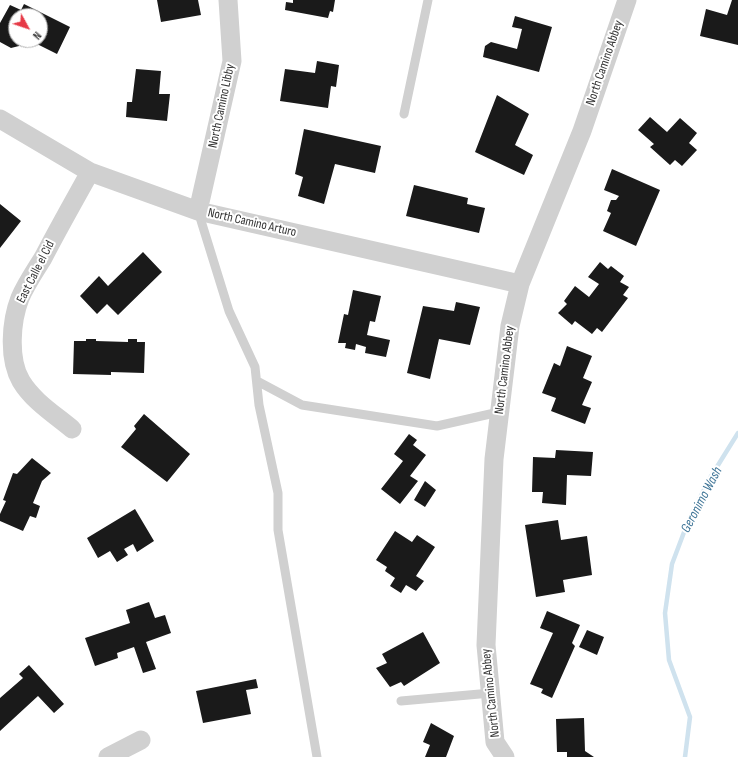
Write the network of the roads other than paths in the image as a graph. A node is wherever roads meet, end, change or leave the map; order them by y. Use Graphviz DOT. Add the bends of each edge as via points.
graph roads {
  1 [pos="228,0"];
  2 [pos="428,0"];
  3 [pos="627,0"];
  4 [pos="404,114"];
  5 [pos="0,119"];
  6 [pos="90,172"];
  7 [pos="198,211"];
  8 [pos="520,284"];
  9 [pos="257,381"];
  10 [pos="499,412"];
  11 [pos="72,429"];
  12 [pos="491,693"];
  13 [pos="401,701"];
  14 [pos="141,740"];
  15 [pos="108,757"];
  16 [pos="317,757"];
  17 [pos="505,757"];
  1 -- 7 [label="street, North Camino Libby" via="232,61"];
  2 -- 4 [label="lane"];
  3 -- 8 [label="street, North Camino Abbey" via="582,131"];
  5 -- 6 [label="street, North Camino Arturo"];
  6 -- 7 [label="street, North Camino Arturo"];
  6 -- 11 [label="street, East Calle el Cid" via="20,298 12,343 14,363 31,395"];
  7 -- 8 [label="street, North Camino Arturo"];
  7 -- 9 [label="lane" via="229,311 255,367"];
  8 -- 10 [label="street, North Camino Abbey" via="510,326"];
  9 -- 10 [label="lane" via="302,405 437,426"];
  9 -- 16 [label="lane" via="259,405 278,493 278,530"];
  10 -- 12 [label="street, North Camino Abbey" via="494,459 486,645"];
  12 -- 13 [label="lane"];
  12 -- 17 [label="street, North Camino Abbey" via="495,742"];
  14 -- 15 [label="street"];
}
